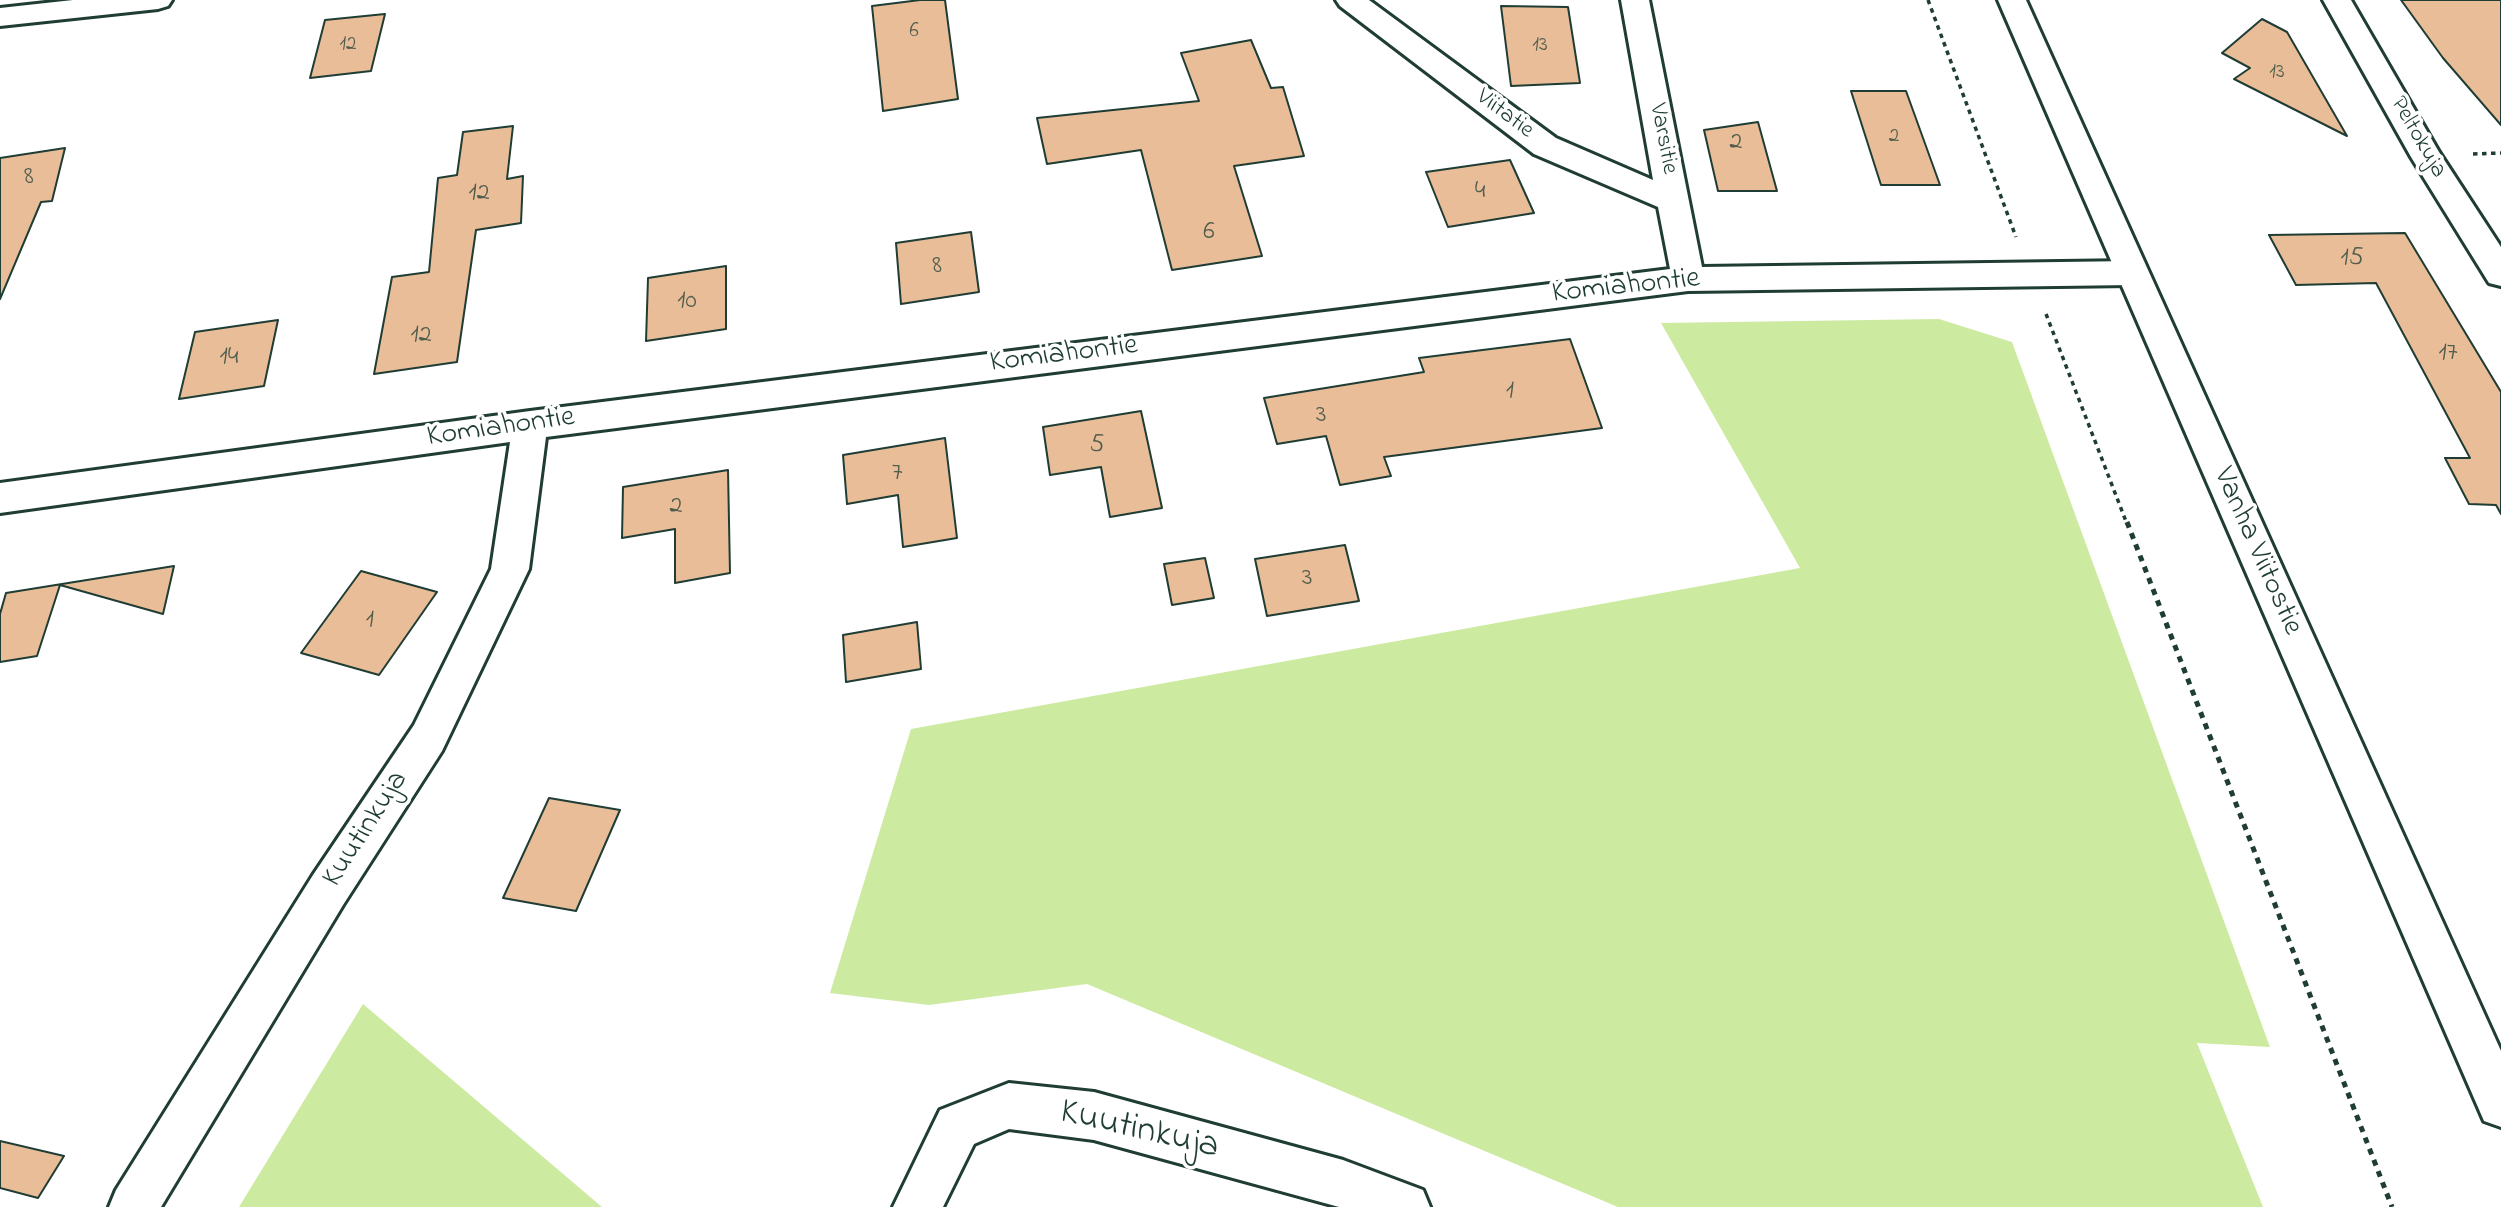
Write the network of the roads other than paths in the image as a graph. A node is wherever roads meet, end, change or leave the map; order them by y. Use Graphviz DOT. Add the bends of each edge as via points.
graph roads {
  1 [pos="5,0"];
  2 [pos="158,0"];
  3 [pos="1350,0"];
  4 [pos="1635,0"];
  5 [pos="2012,0"];
  6 [pos="2337,0"];
  7 [pos="0,7"];
  8 [pos="0,18"];
  9 [pos="1674,201"];
  10 [pos="2132,273"];
  11 [pos="2501,274"];
  12 [pos="1688,279"];
  13 [pos="530,425"];
  14 [pos="0,499"];
  15 [pos="2501,1104"];
  16 [pos="133,1207"];
  17 [pos="917,1207"];
  18 [pos="1406,1207"];
  1 -- 7 [label="street"];
  2 -- 8 [label="street"];
  3 -- 9 [label="street, Viitatie" via="1545,146"];
  4 -- 9 [label="street, Varsitie"];
  5 -- 10 [label="street, Vanha Viitostie"];
  6 -- 11 [label="street, Peltokuja"];
  9 -- 12 [label="street, Varsitie"];
  10 -- 12 [label="street, Komiahontie"];
  10 -- 15 [label="street, Vanha Viitostie"];
  12 -- 13 [label="street, Komiahontie"];
  13 -- 14 [label="street, Komiahontie"];
  13 -- 16 [label="street, Kuutinkuja" via="510,569 428,738 328,890"];
  17 -- 18 [label="street, Kuutinkuja" via="957,1128 1009,1107 1094,1116 1343,1184"];
}
